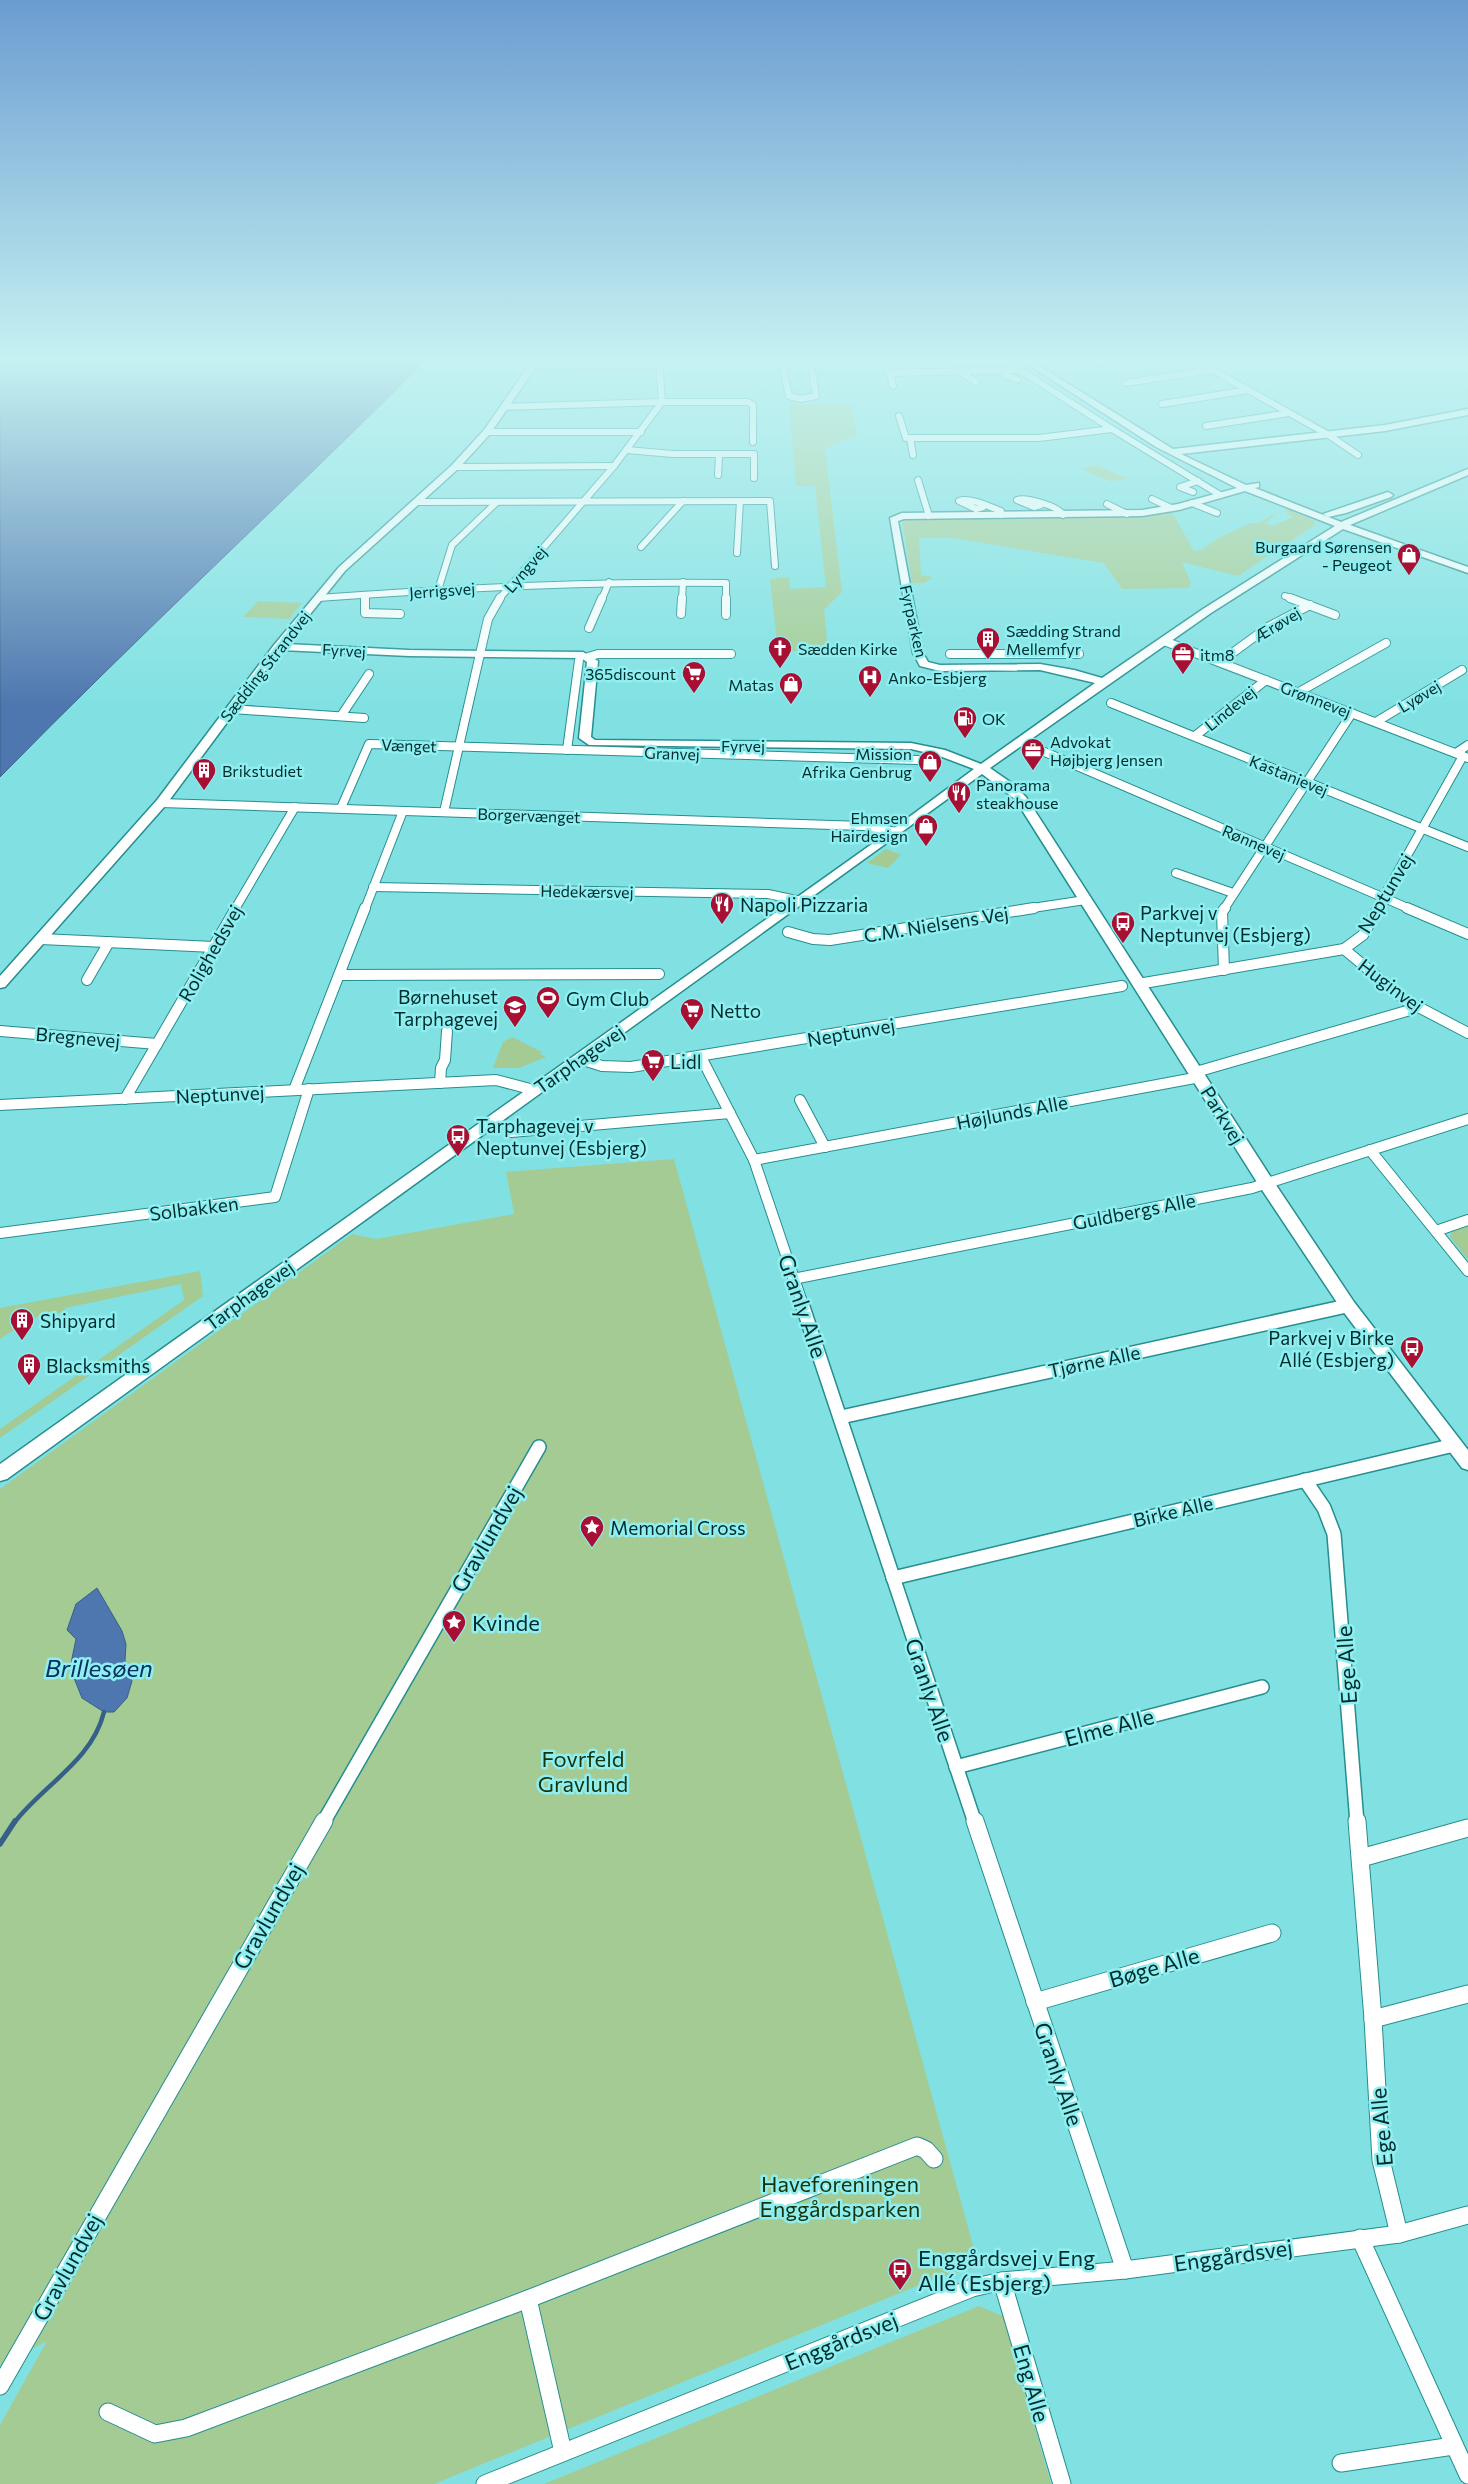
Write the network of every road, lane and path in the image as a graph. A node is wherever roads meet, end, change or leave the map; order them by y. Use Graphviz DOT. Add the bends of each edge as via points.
graph roads {
  1 [pos="447,474"];
  2 [pos="607,474"];
  3 [pos="754,474"];
  4 [pos="1186,474"];
  5 [pos="1224,474"];
  6 [pos="1459,474"];
  7 [pos="1460,474"];
  8 [pos="754,478"];
  9 [pos="918,480"];
  10 [pos="1198,481"];
  11 [pos="1249,486"];
  12 [pos="1220,495"];
  13 [pos="1387,496"];
  14 [pos="1192,498"];
  15 [pos="1152,499"];
  16 [pos="584,501"];
  17 [pos="683,501"];
  18 [pos="740,501"];
  19 [pos="417,502"];
  20 [pos="497,502"];
  21 [pos="1108,504"];
  22 [pos="1041,505"];
  23 [pos="982,506"];
  24 [pos="1171,508"];
  25 [pos="1217,513"];
  26 [pos="1127,514"];
  27 [pos="1001,515"];
  28 [pos="1063,515"];
  29 [pos="929,516"];
  30 [pos="1339,521"];
  31 [pos="641,547"];
  32 [pos="737,553"];
  33 [pos="1468,564"];
  34 [pos="775,566"];
  35 [pos="1468,570"];
  36 [pos="608,582"];
  37 [pos="683,582"];
  38 [pos="509,586"];
  39 [pos="438,590"];
  40 [pos="365,594"];
  41 [pos="1285,596"];
  42 [pos="318,598"];
  43 [pos="1310,605"];
  44 [pos="1207,611"];
  45 [pos="400,614"];
  46 [pos="681,614"];
  47 [pos="726,615"];
  48 [pos="1335,615"];
  49 [pos="589,628"];
  50 [pos="1164,641"];
  51 [pos="1386,643"];
  52 [pos="278,648"];
  53 [pos="480,654"];
  54 [pos="731,654"];
  55 [pos="950,654"];
  56 [pos="1014,654"];
  57 [pos="1080,654"];
  58 [pos="583,658"];
  59 [pos="1220,662"];
  60 [pos="1019,667"];
  61 [pos="1462,670"];
  62 [pos="578,673"];
  63 [pos="592,673"];
  64 [pos="369,674"];
  65 [pos="1266,680"];
  66 [pos="1103,682"];
  67 [pos="1299,692"];
  68 [pos="1111,703"];
  69 [pos="232,709"];
  70 [pos="1352,713"];
  71 [pos="341,716"];
  72 [pos="364,718"];
  73 [pos="1376,722"];
  74 [pos="1195,736"];
  75 [pos="460,746"];
  76 [pos="885,746"];
  77 [pos="1468,746"];
  78 [pos="567,750"];
  79 [pos="1040,750"];
  80 [pos="1462,755"];
  81 [pos="883,759"];
  82 [pos="918,760"];
  83 [pos="982,768"];
  84 [pos="1307,782"];
  85 [pos="161,802"];
  86 [pos="294,807"];
  87 [pos="341,808"];
  88 [pos="403,811"];
  89 [pos="444,812"];
  90 [pos="1423,828"];
  91 [pos="897,832"];
  92 [pos="1263,846"];
  93 [pos="1468,847"];
  94 [pos="1176,873"];
  95 [pos="373,888"];
  96 [pos="1232,893"];
  97 [pos="1384,897"];
  98 [pos="1086,900"];
  99 [pos="801,901"];
  100 [pos="788,932"];
  101 [pos="1468,934"];
  102 [pos="41,939"];
  103 [pos="110,942"];
  104 [pos="214,947"];
  105 [pos="1344,949"];
  106 [pos="1224,970"];
  107 [pos="658,974"];
  108 [pos="340,975"];
  109 [pos="87,980"];
  110 [pos="0,984"];
  111 [pos="1138,984"];
  112 [pos="1122,986"];
  113 [pos="1417,1008"];
  114 [pos="0,1031"];
  115 [pos="447,1031"];
  116 [pos="1468,1033"];
  117 [pos="156,1044"];
  118 [pos="701,1057"];
  119 [pos="580,1059"];
  120 [pos="1198,1074"];
  121 [pos="440,1083"];
  122 [pos="309,1089"];
  123 [pos="294,1090"];
  124 [pos="534,1090"];
  125 [pos="125,1099"];
  126 [pos="800,1100"];
  127 [pos="0,1105"];
  128 [pos="730,1113"];
  129 [pos="1468,1119"];
  130 [pos="511,1132"];
  131 [pos="825,1147"];
  132 [pos="1370,1150"];
  133 [pos="754,1160"];
  134 [pos="1266,1183"];
  135 [pos="1468,1220"];
  136 [pos="1436,1231"];
  137 [pos="0,1233"];
  138 [pos="1468,1271"];
  139 [pos="793,1279"];
  140 [pos="1348,1306"];
  141 [pos="840,1417"];
  142 [pos="1454,1445"];
  143 [pos="539,1447"];
  144 [pos="1468,1463"];
  145 [pos="0,1474"];
  146 [pos="1305,1480"];
  147 [pos="893,1578"];
  148 [pos="1262,1687"];
  149 [pos="956,1767"];
  150 [pos="1468,1828"];
  151 [pos="1361,1858"];
  152 [pos="1272,1933"];
  153 [pos="1468,1994"];
  154 [pos="1035,2002"];
  155 [pos="1373,2019"];
  156 [pos="934,2159"];
  157 [pos="1468,2214"];
  158 [pos="1398,2234"];
  159 [pos="1360,2238"];
  160 [pos="1125,2270"];
  161 [pos="1002,2281"];
  162 [pos="528,2299"];
  163 [pos="0,2386"];
  164 [pos="108,2412"];
  165 [pos="1453,2446"];
  166 [pos="563,2452"];
  167 [pos="1341,2463"];
  168 [pos="1468,2474"];
  169 [pos="485,2484"];
  170 [pos="1062,2484"];
  1 -- 19 [label="street, Sædding Strandvej"];
  2 -- 16 [label="street, Lyngvej"];
  3 -- 8 [label="street"];
  4 -- 10 [label="street"];
  5 -- 11 [label="street"];
  6 -- 13 [label="street, Tarphagevej"];
  7 -- 30 [label="street, Tarphagevej"];
  9 -- 29 [label="street"];
  10 -- 12 [label="street"];
  10 -- 14 [label="street" via="1180,487"];
  11 -- 12 [label="street, Fyrparken"];
  11 -- 30 [label="street"];
  11 -- 30 [label="street" via="1296,510"];
  12 -- 14 [label="street, Fyrparken"];
  13 -- 30 [label="street"];
  13 -- 30 [label="street" via="1337,514"];
  14 -- 24 [label="street, Fyrparken"];
  14 -- 25 [label="street"];
  15 -- 24 [label="street"];
  16 -- 17 [label="street"];
  16 -- 20 [label="street"];
  16 -- 38 [label="street, Lyngvej"];
  17 -- 18 [label="street"];
  17 -- 31 [label="street"];
  18 -- 32 [label="street"];
  18 -- 34 [label="street" via="770,501"];
  19 -- 20 [label="street"];
  19 -- 42 [label="street, Sædding Strandvej" via="342,569"];
  20 -- 39 [label="street" via="452,545"];
  21 -- 26 [label="street"];
  22 -- 28 [label="street, Fyrparken" via="1049,505"];
  23 -- 27 [label="street, Fyrparken" via="1000,511"];
  24 -- 26 [label="street, Fyrparken"];
  26 -- 28 [label="street, Fyrparken"];
  27 -- 28 [label="street, Fyrparken"];
  27 -- 29 [label="street, Fyrparken"];
  29 -- 60 [label="street, Fyrparken" via="902,516 893,520 921,661 940,668"];
  30 -- 33 [label="street"];
  30 -- 35 [label="street"];
  30 -- 44 [label="street, Tarphagevej" via="1304,549"];
  30 -- 44 [label="street, Tarphagevej" via="1283,551"];
  36 -- 37 [label="street, Jerrigsvej"];
  36 -- 38 [label="street, Jerrigsvej"];
  36 -- 49 [label="street"];
  37 -- 46 [label="street"];
  37 -- 47 [label="street, Jerrigsvej" via="726,583"];
  38 -- 39 [label="street, Jerrigsvej"];
  38 -- 53 [label="street, Lyngvej" via="488,618"];
  39 -- 40 [label="street, Jerrigsvej"];
  40 -- 42 [label="street, Jerrigsvej"];
  40 -- 45 [label="street, Jerrigsvej" via="364,613"];
  41 -- 43 [label="street, Ærøvej"];
  42 -- 52 [label="street, Sædding Strandvej"];
  43 -- 48 [label="street, Ærøvej"];
  43 -- 59 [label="street, Ærøvej" via="1268,627"];
  44 -- 50 [label="street, Tarphagevej"];
  50 -- 59 [label="street, Grønnevej"];
  50 -- 66 [label="street, Tarphagevej"];
  51 -- 67 [label="street"];
  52 -- 53 [label="street, Fyrvej"];
  52 -- 69 [label="street, Sædding Strandvej"];
  53 -- 58 [label="street, Fyrvej" via="578,655"];
  53 -- 75 [label="street, Lyngvej"];
  54 -- 58 [label="street, Fyrvej" via="598,654"];
  55 -- 56 [label="street, Fyrparken"];
  56 -- 57 [label="street, Fyrparken"];
  56 -- 60 [label="street"];
  58 -- 62 [label="street"];
  58 -- 63 [label="street, Fyrvej" via="593,661"];
  59 -- 65 [label="street, Grønnevej"];
  60 -- 66 [label="street, Fyrparken" via="1059,669"];
  61 -- 73 [label="street, Lyøvej"];
  62 -- 63 [label="street"];
  62 -- 78 [label="street"];
  63 -- 76 [label="street, Fyrvej" via="585,738 593,744"];
  64 -- 71 [label="street"];
  65 -- 67 [label="street, Grønnevej"];
  65 -- 74 [label="street, Lindevej"];
  66 -- 83 [label="street, Tarphagevej"];
  67 -- 70 [label="street, Grønnevej"];
  68 -- 74 [label="street, Kastanievej"];
  69 -- 71 [label="street"];
  69 -- 85 [label="street, Sædding Strandvej"];
  70 -- 73 [label="street, Grønnevej"];
  70 -- 84 [label="street"];
  71 -- 72 [label="street"];
  73 -- 80 [label="street, Grønnevej"];
  74 -- 84 [label="street, Kastanievej"];
  75 -- 78 [label="street, Granvej"];
  75 -- 87 [label="street, Vænget" via="370,744"];
  75 -- 89 [label="street, Lyngvej"];
  76 -- 81 [label="street"];
  76 -- 83 [label="street, Fyrvej" via="938,751"];
  77 -- 80 [label="street"];
  78 -- 81 [label="street, Granvej"];
  79 -- 92 [label="street, Rønnevej"];
  80 -- 90 [label="street, Neptunvej"];
  81 -- 82 [label="street, Granvej"];
  83 -- 91 [label="street, Tarphagevej"];
  83 -- 98 [label="street, Parkvej" via="1006,783 1020,797"];
  84 -- 90 [label="street, Kastanievej"];
  84 -- 92 [label="street"];
  85 -- 86 [label="street, Borgervænget"];
  85 -- 102 [label="street, Sædding Strandvej"];
  86 -- 87 [label="street, Borgervænget"];
  86 -- 104 [label="street, Rolighedsvej"];
  87 -- 88 [label="street, Borgervænget"];
  88 -- 89 [label="street, Borgervænget"];
  88 -- 95 [label="street"];
  89 -- 91 [label="street, Borgervænget" via="864,826"];
  90 -- 93 [label="street, Kastanievej"];
  90 -- 97 [label="street, Neptunvej"];
  91 -- 99 [label="street, Tarphagevej"];
  92 -- 96 [label="street"];
  92 -- 97 [label="street, Rønnevej"];
  94 -- 96 [label="street"];
  95 -- 99 [label="street, Hedekærsvej" via="768,894"];
  95 -- 108 [label="street"];
  96 -- 106 [label="street" via="1222,912"];
  97 -- 101 [label="street, Rønnevej"];
  97 -- 105 [label="street, Neptunvej" via="1364,935"];
  98 -- 100 [label="street, C.M. Nielsens Vej" via="830,940 813,940"];
  98 -- 111 [label="street, Parkvej"];
  99 -- 119 [label="street, Tarphagevej"];
  102 -- 103 [label="street"];
  102 -- 110 [label="street, Sædding Strandvej"];
  103 -- 104 [label="street"];
  103 -- 109 [label="street"];
  104 -- 117 [label="street, Rolighedsvej"];
  105 -- 106 [label="street, Neptunvej"];
  105 -- 113 [label="street, Huginvej"];
  106 -- 111 [label="street, Neptunvej"];
  107 -- 108 [label="street"];
  108 -- 123 [label="street"];
  111 -- 120 [label="street, Parkvej"];
  112 -- 118 [label="street, Neptunvej"];
  113 -- 116 [label="street, Huginvej"];
  113 -- 120 [label="street, Højlunds Alle"];
  114 -- 117 [label="street, Bregnevej"];
  115 -- 121 [label="street"];
  117 -- 125 [label="street, Rolighedsvej"];
  118 -- 119 [label="street, Neptunvej" via="631,1067 602,1066"];
  118 -- 128 [label="street, Granly Alle"];
  119 -- 124 [label="street, Tarphagevej"];
  120 -- 131 [label="street, Højlunds Alle"];
  120 -- 134 [label="street, Parkvej"];
  121 -- 122 [label="street, Neptunvej"];
  121 -- 124 [label="street, Neptunvej" via="496,1080"];
  122 -- 123 [label="street, Neptunvej"];
  122 -- 137 [label="street, Solbakken" via="275,1197"];
  123 -- 125 [label="street, Neptunvej"];
  124 -- 145 [label="street, Tarphagevej"];
  125 -- 127 [label="street, Neptunvej"];
  126 -- 131 [label="street"];
  128 -- 130 [label="street"];
  128 -- 133 [label="street, Granly Alle"];
  129 -- 132 [label="street, Guldbergs Alle"];
  131 -- 133 [label="street, Højlunds Alle"];
  132 -- 134 [label="street, Guldbergs Alle"];
  132 -- 136 [label="street"];
  133 -- 139 [label="street, Granly Alle"];
  134 -- 139 [label="street, Guldbergs Alle"];
  134 -- 140 [label="street, Parkvej"];
  135 -- 136 [label="street"];
  136 -- 138 [label="street"];
  139 -- 141 [label="street, Granly Alle"];
  140 -- 141 [label="street, Tjørne Alle"];
  140 -- 142 [label="street, Parkvej"];
  141 -- 147 [label="street, Granly Alle"];
  142 -- 144 [label="street, Parkvej"];
  142 -- 146 [label="street, Birke Alle"];
  143 -- 163 [label="street, Gravlundvej"];
  146 -- 147 [label="street, Birke Alle"];
  146 -- 151 [label="street, Ege Alle" via="1324,1508 1334,1534"];
  147 -- 149 [label="street, Granly Alle"];
  148 -- 149 [label="street, Elme Alle"];
  149 -- 154 [label="street, Granly Alle"];
  150 -- 151 [label="street"];
  151 -- 155 [label="street, Ege Alle"];
  152 -- 154 [label="street, Bøge Alle"];
  153 -- 155 [label="street"];
  154 -- 160 [label="street, Granly Alle"];
  155 -- 158 [label="street, Ege Alle" via="1381,2160"];
  156 -- 162 [label="street" via="926,2150 916,2146"];
  157 -- 158 [label="street, Enggårdsvej"];
  158 -- 159 [label="street, Enggårdsvej"];
  159 -- 160 [label="street, Enggårdsvej"];
  159 -- 165 [label="street"];
  160 -- 161 [label="street, Enggårdsvej"];
  161 -- 166 [label="street, Enggårdsvej" via="972,2288"];
  161 -- 170 [label="street, Eng Alle"];
  162 -- 164 [label="street" via="186,2428 155,2434"];
  162 -- 166 [label="street"];
  165 -- 167 [label="street"];
  165 -- 168 [label="street"];
  166 -- 169 [label="street, Enggårdsvej"];
}
